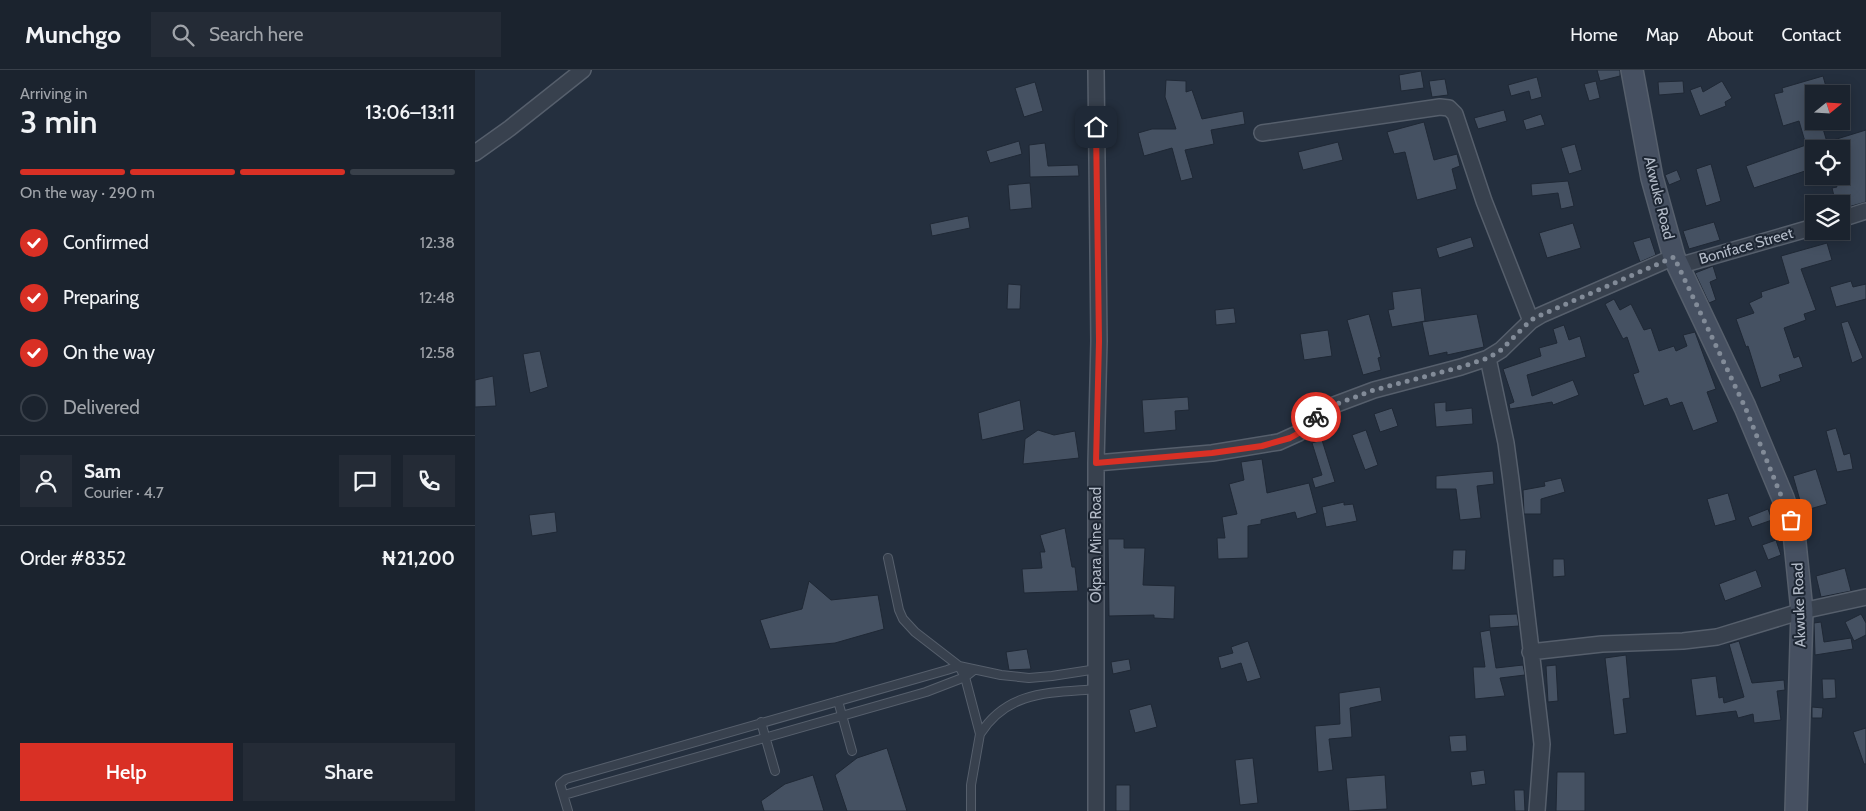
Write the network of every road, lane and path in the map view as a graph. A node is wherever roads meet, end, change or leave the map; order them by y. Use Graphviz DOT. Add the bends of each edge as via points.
graph roads {
  1 [pos="583,70"];
  2 [pos="1096,70"];
  3 [pos="1632,70"];
  4 [pos="1262,133"];
  5 [pos="475,153"];
  6 [pos="1866,211"];
  7 [pos="1850,216"];
  8 [pos="1805,229"];
  9 [pos="1676,261"];
  10 [pos="1531,320"];
  11 [pos="1488,358"];
  12 [pos="1096,463"];
  13 [pos="888,558"];
  14 [pos="1866,597"];
  15 [pos="1802,610"];
  16 [pos="1530,652"];
  17 [pos="959,666"];
  18 [pos="1097,669"];
  19 [pos="974,670"];
  20 [pos="965,677"];
  21 [pos="1097,689"];
  22 [pos="838,701"];
  23 [pos="842,716"];
  24 [pos="761,722"];
  25 [pos="980,734"];
  26 [pos="765,738"];
  27 [pos="696,741"];
  28 [pos="852,751"];
  29 [pos="701,755"];
  30 [pos="611,766"];
  31 [pos="775,771"];
  32 [pos="615,780"];
  33 [pos="564,795"];
  34 [pos="568,811"];
  35 [pos="971,811"];
  36 [pos="1096,811"];
  37 [pos="1537,811"];
  38 [pos="1796,811"];
  1 -- 5 [label="street"];
  2 -- 12 [label="street, Okpara Mine Road" via="1099,341"];
  3 -- 9 [label="main road, Akwuke Road" via="1652,178"];
  4 -- 10 [label="street" via="1440,106 1449,108 1455,114 1484,201"];
  6 -- 7 [label="street"];
  8 -- 9 [label="street, Boniface Street"];
  9 -- 10 [label="street, Boniface Street" via="1597,289"];
  9 -- 15 [label="main road, Akwuke Road" via="1745,407 1791,520 1797,548"];
  10 -- 11 [label="street, Boniface Street" via="1501,350"];
  11 -- 12 [label="street, Boniface Street" via="1374,390 1326,408 1299,433 1279,442 1212,453"];
  11 -- 16 [label="street" via="1513,488"];
  12 -- 18 [label="street, Okpara Mine Road"];
  13 -- 17 [label="lane" via="903,618 915,632"];
  14 -- 15 [label="street"];
  15 -- 16 [label="street" via="1717,637"];
  15 -- 38 [label="main road, Akwuke Road"];
  16 -- 37 [label="street" via="1542,744"];
  17 -- 19 [label="lane"];
  17 -- 20 [label="lane"];
  17 -- 22 [label="lane"];
  18 -- 19 [label="lane" via="1029,678"];
  18 -- 21 [label="street, Okpara Mine Road"];
  19 -- 20 [label="lane"];
  20 -- 23 [label="lane" via="926,692"];
  20 -- 25 [label="lane"];
  21 -- 25 [label="lane" via="1045,693 1021,699 997,714"];
  21 -- 36 [label="street, Okpara Mine Road"];
  22 -- 23 [label="lane"];
  22 -- 24 [label="lane"];
  23 -- 26 [label="lane"];
  23 -- 28 [label="lane"];
  24 -- 26 [label="lane"];
  24 -- 27 [label="lane"];
  25 -- 35 [label="lane" via="971,785"];
  26 -- 29 [label="lane"];
  26 -- 31 [label="lane"];
  27 -- 29 [label="lane"];
  27 -- 30 [label="lane"];
  29 -- 32 [label="lane"];
  30 -- 32 [label="lane"];
  30 -- 33 [label="lane" via="563,780 560,784"];
  32 -- 33 [label="lane"];
  33 -- 34 [label="lane"];
}
